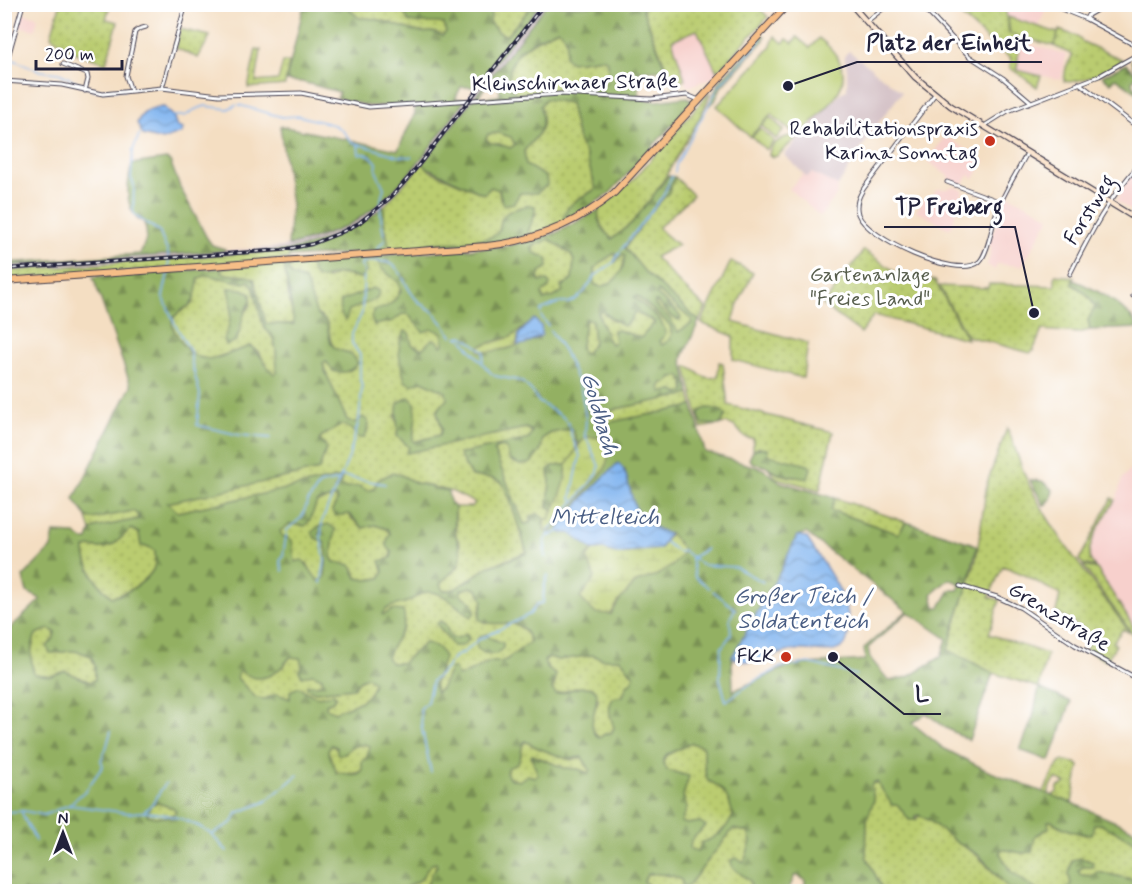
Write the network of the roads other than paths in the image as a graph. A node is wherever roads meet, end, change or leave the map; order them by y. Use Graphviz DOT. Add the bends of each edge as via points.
graph roads {
  1 [pos="23,4"];
  2 [pos="186,4"];
  3 [pos="788,4"];
  4 [pos="851,4"];
  5 [pos="889,4"];
  6 [pos="920,4"];
  7 [pos="1049,4"];
  8 [pos="1087,4"];
  9 [pos="1107,4"];
  10 [pos="1091,14"];
  11 [pos="1086,19"];
  12 [pos="866,22"];
  13 [pos="146,27"];
  14 [pos="1140,48"];
  15 [pos="1140,53"];
  16 [pos="63,64"];
  17 [pos="4,71"];
  18 [pos="4,81"];
  19 [pos="1079,83"];
  20 [pos="162,88"];
  21 [pos="86,89"];
  22 [pos="131,91"];
  23 [pos="935,94"];
  24 [pos="699,100"];
  25 [pos="1030,101"];
  26 [pos="983,127"];
  27 [pos="1140,129"];
  28 [pos="1027,153"];
  29 [pos="1140,164"];
  30 [pos="947,182"];
  31 [pos="1001,202"];
  32 [pos="1110,204"];
  33 [pos="1140,221"];
  34 [pos="1070,274"];
  35 [pos="4,281"];
  36 [pos="1140,281"];
  37 [pos="1133,296"];
  38 [pos="960,586"];
  39 [pos="1140,680"];
  1 -- 17 [label="street"];
  2 -- 20 [label="street"];
  3 -- 24 [label="main road"];
  4 -- 12 [label="street"];
  5 -- 12 [label="street"];
  6 -- 25 [label="street" via="969,56"];
  7 -- 11 [label="street"];
  8 -- 10 [label="street"];
  9 -- 10 [label="street"];
  10 -- 11 [label="street"];
  11 -- 14 [label="street"];
  12 -- 23 [label="street"];
  13 -- 22 [label="street" via="135,32 126,76"];
  15 -- 19 [label="street"];
  16 -- 21 [label="street" via="87,74"];
  18 -- 21 [label="street, Kleinschirmaer Straße"];
  19 -- 25 [label="street"];
  19 -- 27 [label="street"];
  20 -- 22 [label="street, Kleinschirmaer Straße"];
  20 -- 24 [label="street, Kleinschirmaer Straße" via="219,94 300,93 369,107 561,94 651,99 687,95"];
  21 -- 22 [label="street, Kleinschirmaer Straße" via="103,94"];
  23 -- 26 [label="street"];
  23 -- 31 [label="street" via="860,195 860,218 885,239 914,255 936,262 971,265 984,255"];
  24 -- 35 [label="main road" via="614,193 568,224 528,239 487,246"];
  25 -- 26 [label="street"];
  26 -- 28 [label="street"];
  28 -- 31 [label="street"];
  28 -- 32 [label="street"];
  29 -- 32 [label="street, Forstweg"];
  30 -- 31 [label="street"];
  32 -- 33 [label="street"];
  32 -- 34 [label="street, Forstweg"];
  36 -- 37 [label="street"];
  38 -- 39 [label="street, Grenzstraße" via="1021,608 1075,645"];
}
